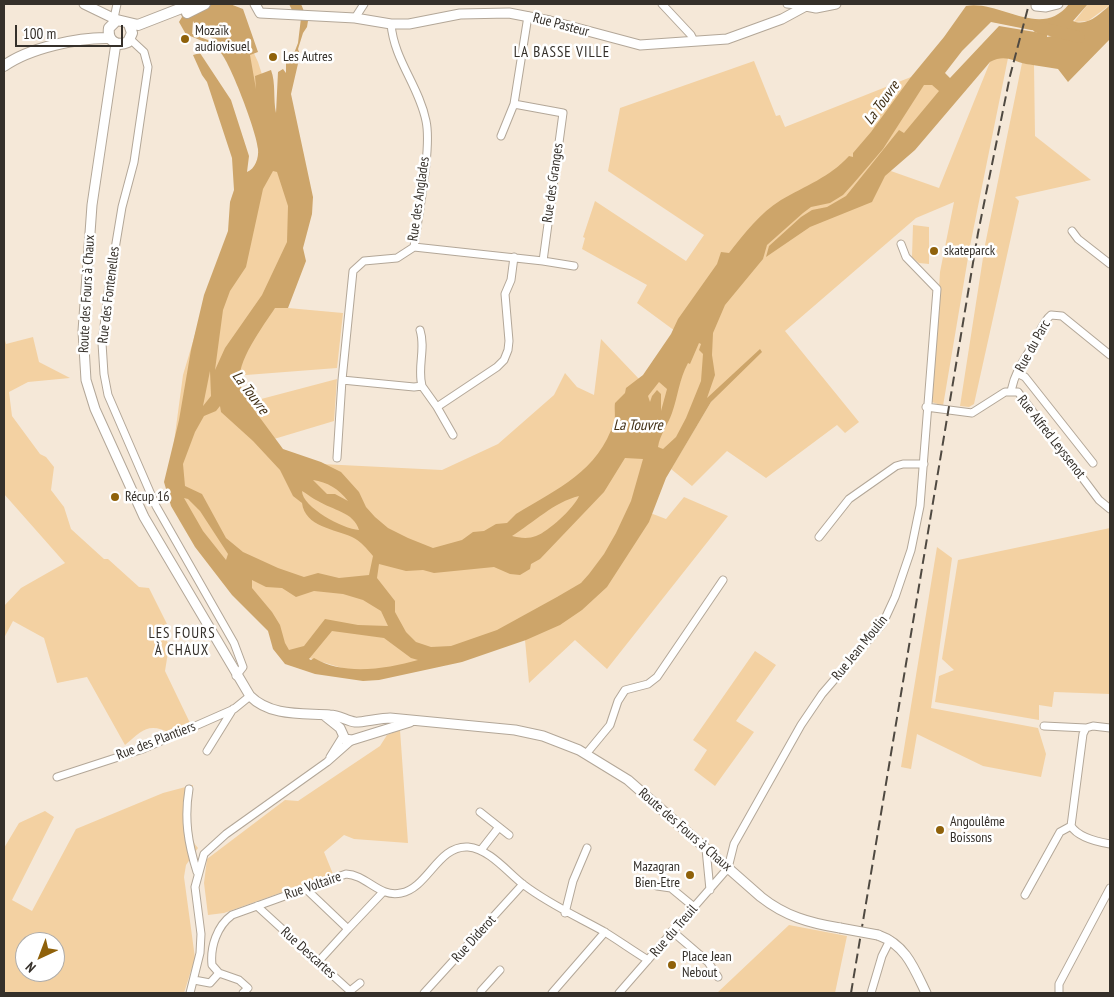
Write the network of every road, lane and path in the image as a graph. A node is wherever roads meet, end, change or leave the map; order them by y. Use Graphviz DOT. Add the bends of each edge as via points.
graph roads {
  1 [pos="84,4"];
  2 [pos="116,4"];
  3 [pos="192,4"];
  4 [pos="205,4"];
  5 [pos="255,4"];
  6 [pos="364,4"];
  7 [pos="662,4"];
  8 [pos="787,4"];
  9 [pos="836,4"];
  10 [pos="1058,4"];
  11 [pos="807,5"];
  12 [pos="1036,6"];
  13 [pos="175,15"];
  14 [pos="791,15"];
  15 [pos="528,16"];
  16 [pos="355,18"];
  17 [pos="116,19"];
  18 [pos="391,24"];
  19 [pos="130,32"];
  20 [pos="111,37"];
  21 [pos="694,41"];
  22 [pos="4,60"];
  23 [pos="4,66"];
  24 [pos="514,104"];
  25 [pos="501,136"];
  26 [pos="1072,231"];
  27 [pos="901,244"];
  28 [pos="414,247"];
  29 [pos="514,257"];
  30 [pos="543,261"];
  31 [pos="1110,264"];
  32 [pos="574,266"];
  33 [pos="420,330"];
  34 [pos="1110,355"];
  35 [pos="1017,373"];
  36 [pos="342,380"];
  37 [pos="422,386"];
  38 [pos="1011,391"];
  39 [pos="437,407"];
  40 [pos="926,407"];
  41 [pos="453,435"];
  42 [pos="337,458"];
  43 [pos="1093,463"];
  44 [pos="924,464"];
  45 [pos="1110,509"];
  46 [pos="819,537"];
  47 [pos="724,580"];
  48 [pos="236,676"];
  49 [pos="250,696"];
  50 [pos="234,709"];
  51 [pos="412,721"];
  52 [pos="356,722"];
  53 [pos="1044,726"];
  54 [pos="1086,728"];
  55 [pos="1110,728"];
  56 [pos="343,729"];
  57 [pos="354,739"];
  58 [pos="206,751"];
  59 [pos="586,754"];
  60 [pos="327,762"];
  61 [pos="57,777"];
  62 [pos="189,789"];
  63 [pos="480,812"];
  64 [pos="1070,826"];
  65 [pos="499,827"];
  66 [pos="509,835"];
  67 [pos="1110,844"];
  68 [pos="587,848"];
  69 [pos="706,848"];
  70 [pos="481,850"];
  71 [pos="728,868"];
  72 [pos="197,872"];
  73 [pos="523,884"];
  74 [pos="657,886"];
  75 [pos="1110,888"];
  76 [pos="306,889"];
  77 [pos="710,890"];
  78 [pos="383,892"];
  79 [pos="1025,895"];
  80 [pos="1107,901"];
  81 [pos="257,906"];
  82 [pos="694,907"];
  83 [pos="565,913"];
  84 [pos="348,929"];
  85 [pos="672,931"];
  86 [pos="605,932"];
  87 [pos="890,940"];
  88 [pos="648,960"];
  89 [pos="318,962"];
  90 [pos="500,970"];
  91 [pos="219,973"];
  92 [pos="718,977"];
  93 [pos="194,980"];
  94 [pos="360,983"];
  95 [pos="428,992"];
  96 [pos="480,992"];
  97 [pos="190,993"];
  98 [pos="243,993"];
  99 [pos="552,993"];
  100 [pos="619,993"];
  101 [pos="871,993"];
  102 [pos="926,993"];
  103 [pos="1059,993"];
  1 -- 17 [label="street"];
  2 -- 17 [label="street"];
  3 -- 13 [label="main road"];
  4 -- 13 [label="main road"];
  5 -- 16 [label="street, Rue Pasteur" via="260,12"];
  6 -- 16 [label="street"];
  7 -- 21 [label="street"];
  8 -- 11 [label="street"];
  8 -- 14 [label="street" via="792,10"];
  9 -- 11 [label="street, Rue Pasteur" via="816,8"];
  10 -- 12 [label="street"];
  11 -- 14 [label="street, Rue Pasteur"];
  13 -- 19 [label="main road" via="138,25"];
  14 -- 21 [label="street, Rue Pasteur" via="732,38"];
  15 -- 18 [label="street, Rue Pasteur" via="486,12"];
  15 -- 21 [label="street, Rue Pasteur" via="640,45"];
  15 -- 24 [label="street"];
  16 -- 18 [label="street, Rue Pasteur"];
  17 -- 19 [label="main road"];
  17 -- 20 [label="main road"];
  18 -- 28 [label="street, Rue des Anglades" via="393,41 427,123"];
  19 -- 20 [label="main road" via="122,44"];
  19 -- 48 [label="street, Rue des Fontenelles" via="144,52 148,67 134,162 122,208 109,285 102,344 104,374 108,395 156,506 234,643 243,664"];
  20 -- 22 [label="main road" via="28,47"];
  20 -- 23 [label="main road" via="35,51"];
  20 -- 48 [label="street, Route des Fours à Chaux" via="92,205 83,331 86,380 95,409 144,517"];
  24 -- 25 [label="street"];
  24 -- 30 [label="street, Rue des Granges" via="563,113"];
  26 -- 31 [label="street"];
  27 -- 40 [label="street, Rue Jean Moulin" via="906,257 937,289"];
  28 -- 29 [label="street"];
  28 -- 36 [label="street, Rue des Anglades" via="398,258 364,261 353,272"];
  29 -- 30 [label="street"];
  29 -- 39 [label="street" via="511,280 505,294 509,341 504,360"];
  30 -- 32 [label="street"];
  33 -- 37 [label="street" via="424,341"];
  34 -- 35 [label="street, Rue du Parc" via="1062,316 1051,315 1046,318"];
  35 -- 38 [label="street, Rue du Parc"];
  35 -- 43 [label="street" via="1025,377"];
  36 -- 37 [label="street"];
  36 -- 42 [label="street, Rue des Anglades"];
  37 -- 39 [label="street"];
  38 -- 40 [label="street, Rue Alfred Leyssenot" via="972,412"];
  38 -- 45 [label="street, Rue Alfred Leyssenot" via="1018,392 1025,400"];
  39 -- 41 [label="street"];
  40 -- 44 [label="street, Rue Jean Moulin"];
  44 -- 46 [label="street" via="896,466 854,494"];
  44 -- 71 [label="street, Rue Jean Moulin" via="915,532 886,618 801,724 734,844"];
  47 -- 59 [label="street" via="657,678 648,684 631,687 621,695 610,725"];
  48 -- 49 [label="street, Route des Fours à Chaux"];
  49 -- 50 [label="street, Rue des Plantiers"];
  49 -- 56 [label="street, Route des Fours à Chaux" via="274,710 325,715"];
  50 -- 58 [label="street"];
  50 -- 61 [label="street, Rue des Plantiers" via="143,748"];
  51 -- 52 [label="street, Route des Fours à Chaux" via="379,718"];
  51 -- 57 [label="street, Route des Fours à Chaux"];
  51 -- 59 [label="street, Route des Fours à Chaux" via="522,731 556,740"];
  52 -- 56 [label="street, Route des Fours à Chaux"];
  52 -- 57 [label="street" via="360,732"];
  53 -- 54 [label="street"];
  54 -- 55 [label="street"];
  54 -- 64 [label="street"];
  56 -- 57 [label="street, Route des Fours à Chaux"];
  56 -- 60 [label="street"];
  57 -- 60 [label="street"];
  59 -- 69 [label="street, Route des Fours à Chaux" via="628,780"];
  60 -- 72 [label="street" via="226,834 204,854"];
  62 -- 72 [label="street" via="186,822"];
  63 -- 65 [label="street"];
  64 -- 67 [label="street" via="1075,832"];
  64 -- 79 [label="street" via="1060,832"];
  65 -- 66 [label="street"];
  65 -- 70 [label="street"];
  68 -- 83 [label="street" via="573,881"];
  69 -- 71 [label="street, Route des Fours à Chaux"];
  69 -- 77 [label="street"];
  70 -- 73 [label="street"];
  70 -- 78 [label="street" via="469,847 455,850 412,888 396,894"];
  71 -- 77 [label="street, Rue du Treuil"];
  71 -- 87 [label="street, Route des Fours à Chaux, bridge" via="760,897 784,913 804,921"];
  72 -- 93 [label="street" via="195,887 201,934"];
  73 -- 83 [label="street"];
  73 -- 95 [label="street, Rue Diderot"];
  74 -- 82 [label="street" via="671,888"];
  75 -- 80 [label="street"];
  76 -- 78 [label="street, Rue Voltaire" via="335,877 355,874"];
  76 -- 81 [label="street, Rue Voltaire"];
  76 -- 84 [label="street"];
  77 -- 82 [label="street, Rue du Treuil"];
  78 -- 84 [label="street"];
  80 -- 103 [label="street" via="1059,984"];
  81 -- 89 [label="street, Rue Descartes"];
  81 -- 91 [label="street, Rue Voltaire" via="232,915 220,927 211,958"];
  82 -- 85 [label="street, Rue du Treuil"];
  83 -- 86 [label="street"];
  84 -- 89 [label="street"];
  85 -- 88 [label="street, Rue du Treuil"];
  85 -- 92 [label="street" via="708,962"];
  86 -- 88 [label="street"];
  86 -- 99 [label="street"];
  87 -- 101 [label="street"];
  87 -- 102 [label="street, Route des Fours à Chaux" via="908,956"];
  88 -- 100 [label="street, Rue du Treuil"];
  89 -- 94 [label="street, Rue Descartes" via="350,990"];
  90 -- 96 [label="street"];
  91 -- 93 [label="street" via="210,983"];
  91 -- 98 [label="street" via="244,983 248,988"];
  93 -- 97 [label="street"];
}
